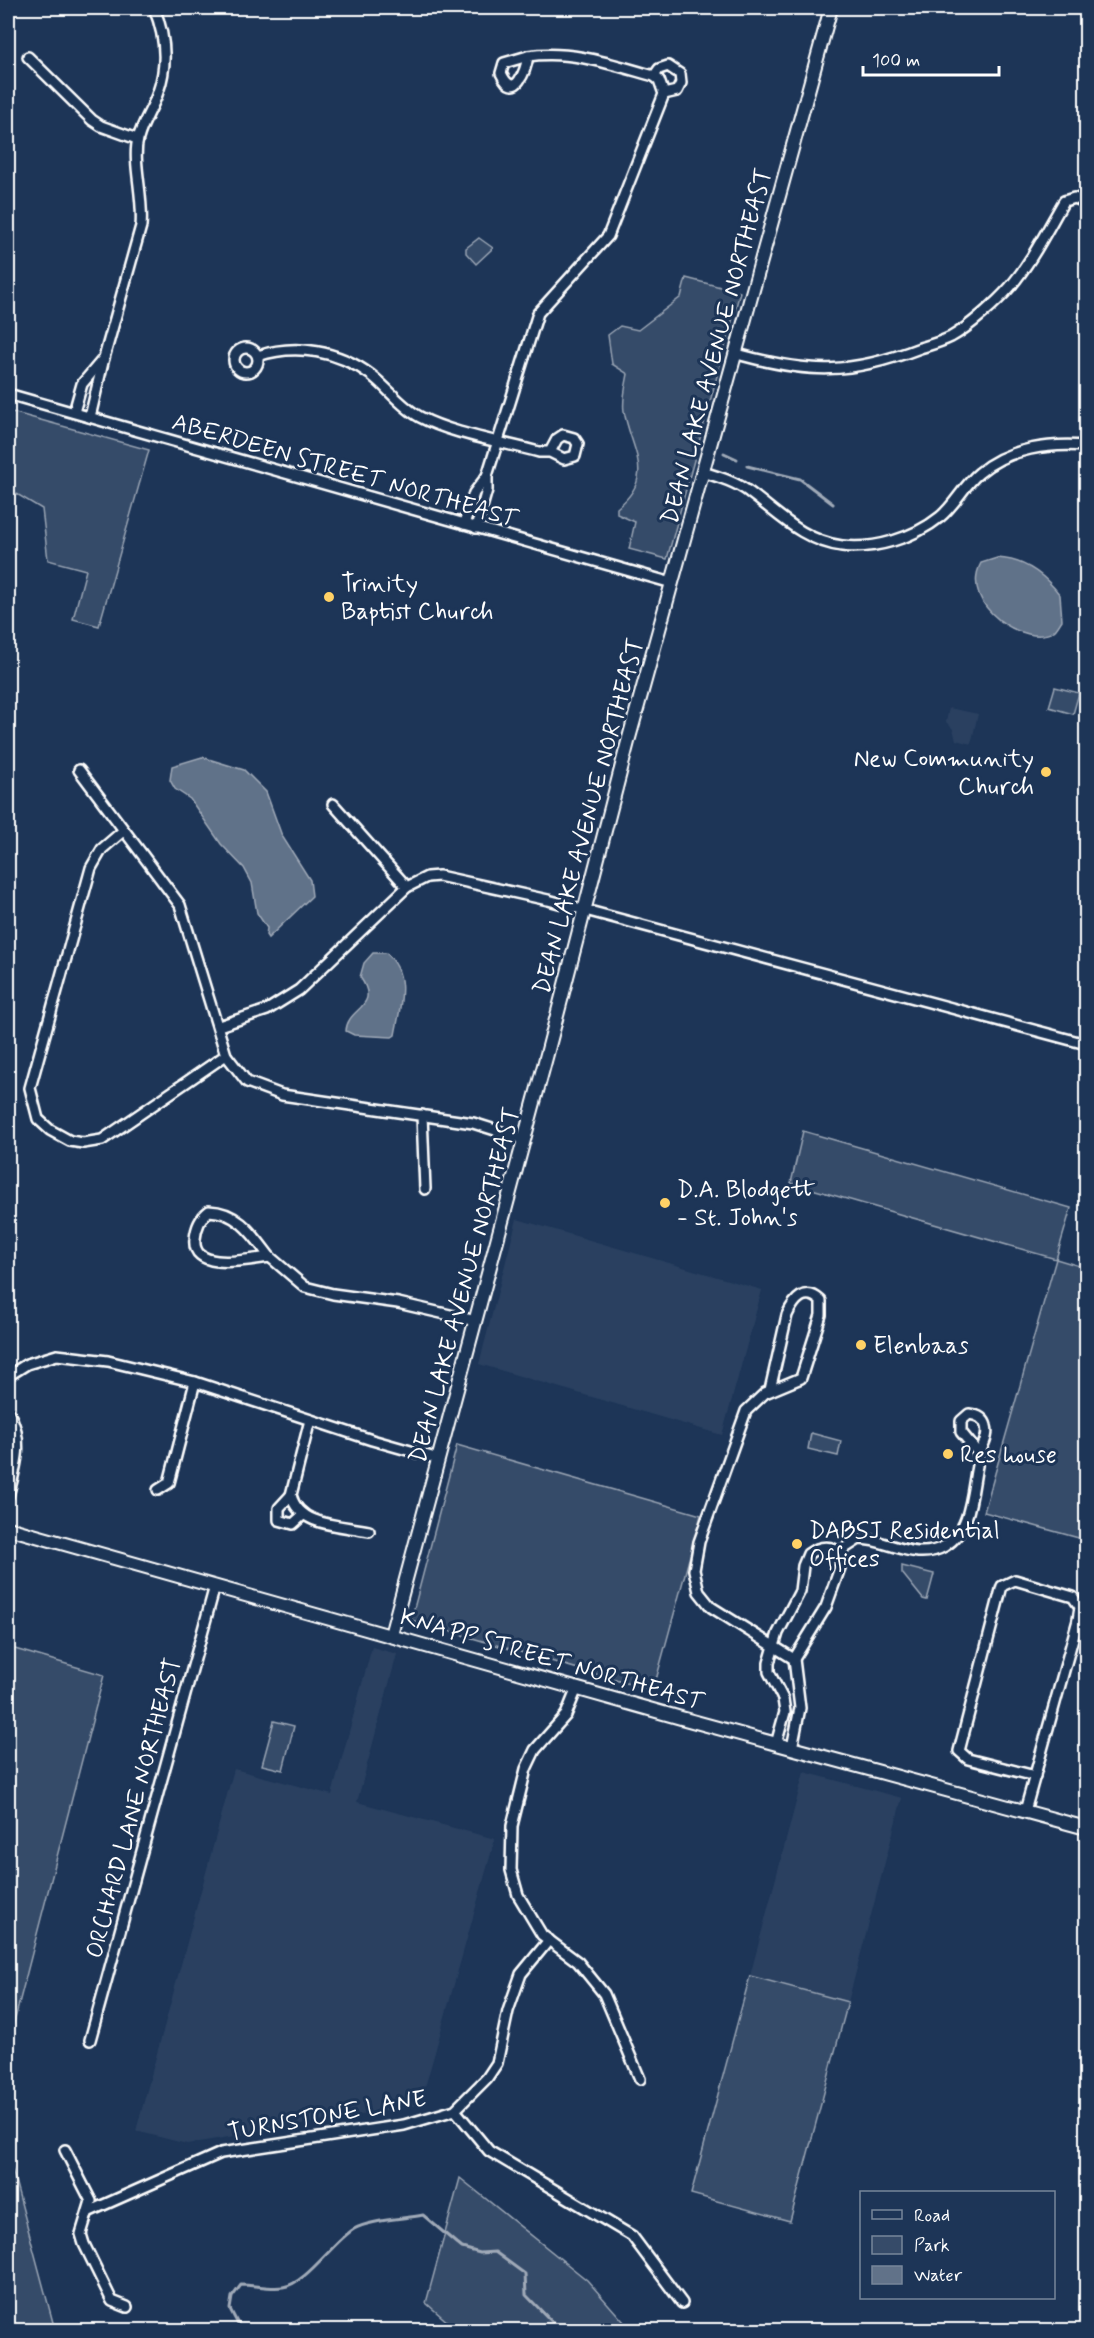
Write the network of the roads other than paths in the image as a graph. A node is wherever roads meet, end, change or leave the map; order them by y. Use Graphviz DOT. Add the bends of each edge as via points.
graph roads {
  1 [pos="154,8"];
  2 [pos="831,8"];
  3 [pos="528,56"];
  4 [pos="28,57"];
  5 [pos="654,76"];
  6 [pos="664,94"];
  7 [pos="137,139"];
  8 [pos="1086,202"];
  9 [pos="737,354"];
  10 [pos="258,356"];
  11 [pos="104,358"];
  12 [pos="8,394"];
  13 [pos="74,412"];
  14 [pos="90,417"];
  15 [pos="499,441"];
  16 [pos="1086,446"];
  17 [pos="550,452"];
  18 [pos="704,472"];
  19 [pos="488,476"];
  20 [pos="464,524"];
  21 [pos="476,528"];
  22 [pos="672,583"];
  23 [pos="79,770"];
  24 [pos="333,804"];
  25 [pos="123,831"];
  26 [pos="407,887"];
  27 [pos="585,911"];
  28 [pos="219,1026"];
  29 [pos="1086,1044"];
  30 [pos="225,1055"];
  31 [pos="423,1115"];
  32 [pos="524,1139"];
  33 [pos="425,1189"];
  34 [pos="270,1257"];
  35 [pos="476,1321"];
  36 [pos="8,1376"];
  37 [pos="195,1382"];
  38 [pos="770,1390"];
  39 [pos="8,1411"];
  40 [pos="310,1420"];
  41 [pos="979,1454"];
  42 [pos="439,1459"];
  43 [pos="158,1490"];
  44 [pos="291,1495"];
  45 [pos="8,1496"];
  46 [pos="303,1515"];
  47 [pos="8,1528"];
  48 [pos="369,1531"];
  49 [pos="839,1552"];
  50 [pos="214,1586"];
  51 [pos="1082,1622"];
  52 [pos="391,1635"];
  53 [pos="775,1647"];
  54 [pos="794,1659"];
  55 [pos="577,1688"];
  56 [pos="776,1744"];
  57 [pos="792,1748"];
  58 [pos="1035,1776"];
  59 [pos="1025,1812"];
  60 [pos="1086,1828"];
  61 [pos="549,1940"];
  62 [pos="90,2040"];
  63 [pos="640,2079"];
  64 [pos="454,2110"];
  65 [pos="64,2150"];
  66 [pos="90,2211"];
  67 [pos="682,2303"];
  68 [pos="127,2307"];
  1 -- 7 [label="street" via="162,28 165,62 158,92"];
  2 -- 9 [label="main road, DEAN LAKE AVENUE NORTHEAST"];
  3 -- 5 [label="street" via="573,54"];
  4 -- 7 [label="street" via="92,120"];
  5 -- 6 [label="street"];
  5 -- 6 [label="street" via="668,66 680,74 677,91"];
  6 -- 15 [label="street" via="608,236 538,313"];
  7 -- 11 [label="street" via="141,225"];
  8 -- 9 [label="street" via="1074,198 1065,201 1010,287 951,336 881,363 852,368 775,365"];
  9 -- 18 [label="main road, DEAN LAKE AVENUE NORTHEAST"];
  10 -- 15 [label="street" via="300,349 328,353 372,376 418,417"];
  11 -- 13 [label="street" via="82,384"];
  11 -- 14 [label="street"];
  12 -- 13 [label="street, ABERDEEN STREET NORTHEAST"];
  13 -- 14 [label="street, ABERDEEN STREET NORTHEAST"];
  14 -- 20 [label="street, ABERDEEN STREET NORTHEAST"];
  15 -- 17 [label="street"];
  15 -- 19 [label="street"];
  16 -- 18 [label="street" via="1061,444 1006,457 979,472 940,518 892,542 859,547 816,540 778,517 747,490"];
  18 -- 22 [label="main road, DEAN LAKE AVENUE NORTHEAST"];
  19 -- 20 [label="street" via="474,493"];
  19 -- 21 [label="street"];
  20 -- 21 [label="street, ABERDEEN STREET NORTHEAST"];
  21 -- 22 [label="street, ABERDEEN STREET NORTHEAST"];
  22 -- 27 [label="main road, DEAN LAKE AVENUE NORTHEAST"];
  23 -- 25 [label="street"];
  24 -- 26 [label="street"];
  25 -- 28 [label="street" via="180,905"];
  25 -- 30 [label="street" via="102,849 90,868 30,1088 38,1119 70,1141 102,1140"];
  26 -- 27 [label="street" via="439,876"];
  26 -- 28 [label="street" via="281,1004"];
  27 -- 29 [label="street"];
  27 -- 32 [label="main road, DEAN LAKE AVENUE NORTHEAST"];
  28 -- 30 [label="street"];
  30 -- 31 [label="street" via="247,1082 258,1088 282,1095"];
  31 -- 32 [label="street" via="472,1123"];
  31 -- 33 [label="street"];
  32 -- 35 [label="main road, DEAN LAKE AVENUE NORTHEAST"];
  34 -- 34 [label="street" via="219,1262 200,1256 195,1249 200,1218 209,1211 222,1211 237,1218"];
  34 -- 35 [label="street" via="305,1287"];
  35 -- 42 [label="main road, DEAN LAKE AVENUE NORTHEAST"];
  36 -- 37 [label="street" via="44,1357 72,1356"];
  37 -- 40 [label="street"];
  37 -- 43 [label="street" via="169,1483"];
  38 -- 38 [label="street" via="801,1378 821,1315 821,1301 816,1296 797,1297 792,1304"];
  38 -- 53 [label="street" via="746,1411 699,1542 694,1570 699,1592 711,1607"];
  39 -- 45 [label="street" via="16,1426 19,1455"];
  40 -- 42 [label="street"];
  40 -- 44 [label="street"];
  41 -- 49 [label="street" via="974,1490 962,1525 944,1546 917,1552 859,1539"];
  42 -- 52 [label="main road, DEAN LAKE AVENUE NORTHEAST"];
  44 -- 46 [label="street"];
  44 -- 46 [label="street" via="279,1508 279,1520 293,1524"];
  46 -- 48 [label="street"];
  47 -- 50 [label="main road, KNAPP STREET NORTHEAST"];
  49 -- 53 [label="street" via="822,1547 808,1554 800,1591"];
  49 -- 54 [label="street" via="840,1568 826,1607"];
  50 -- 52 [label="main road, KNAPP STREET NORTHEAST"];
  50 -- 62 [label="street, ORCHARD LANE NORTHEAST"];
  51 -- 58 [label="street"];
  51 -- 58 [label="street" via="1080,1607 1073,1597 1015,1580 1002,1586 959,1749 968,1759"];
  52 -- 55 [label="main road, KNAPP STREET NORTHEAST"];
  53 -- 54 [label="street"];
  53 -- 56 [label="street" via="768,1667 785,1712"];
  54 -- 57 [label="street" via="800,1708"];
  55 -- 56 [label="main road, KNAPP STREET NORTHEAST"];
  55 -- 61 [label="street" via="566,1715 535,1750 526,1769 512,1826 510,1854 518,1895"];
  56 -- 57 [label="main road, KNAPP STREET NORTHEAST"];
  57 -- 59 [label="main road, KNAPP STREET NORTHEAST"];
  58 -- 59 [label="street"];
  59 -- 60 [label="main road, KNAPP STREET NORTHEAST"];
  61 -- 63 [label="street" via="578,1962 604,1994"];
  61 -- 64 [label="street, TURNSTONE LANE" via="521,1974 497,2063"];
  64 -- 66 [label="street, TURNSTONE LANE" via="404,2125 221,2153"];
  64 -- 67 [label="street" via="489,2151 632,2236"];
  65 -- 66 [label="street" via="91,2201"];
  66 -- 68 [label="street" via="81,2234 84,2244 112,2301"];
}
